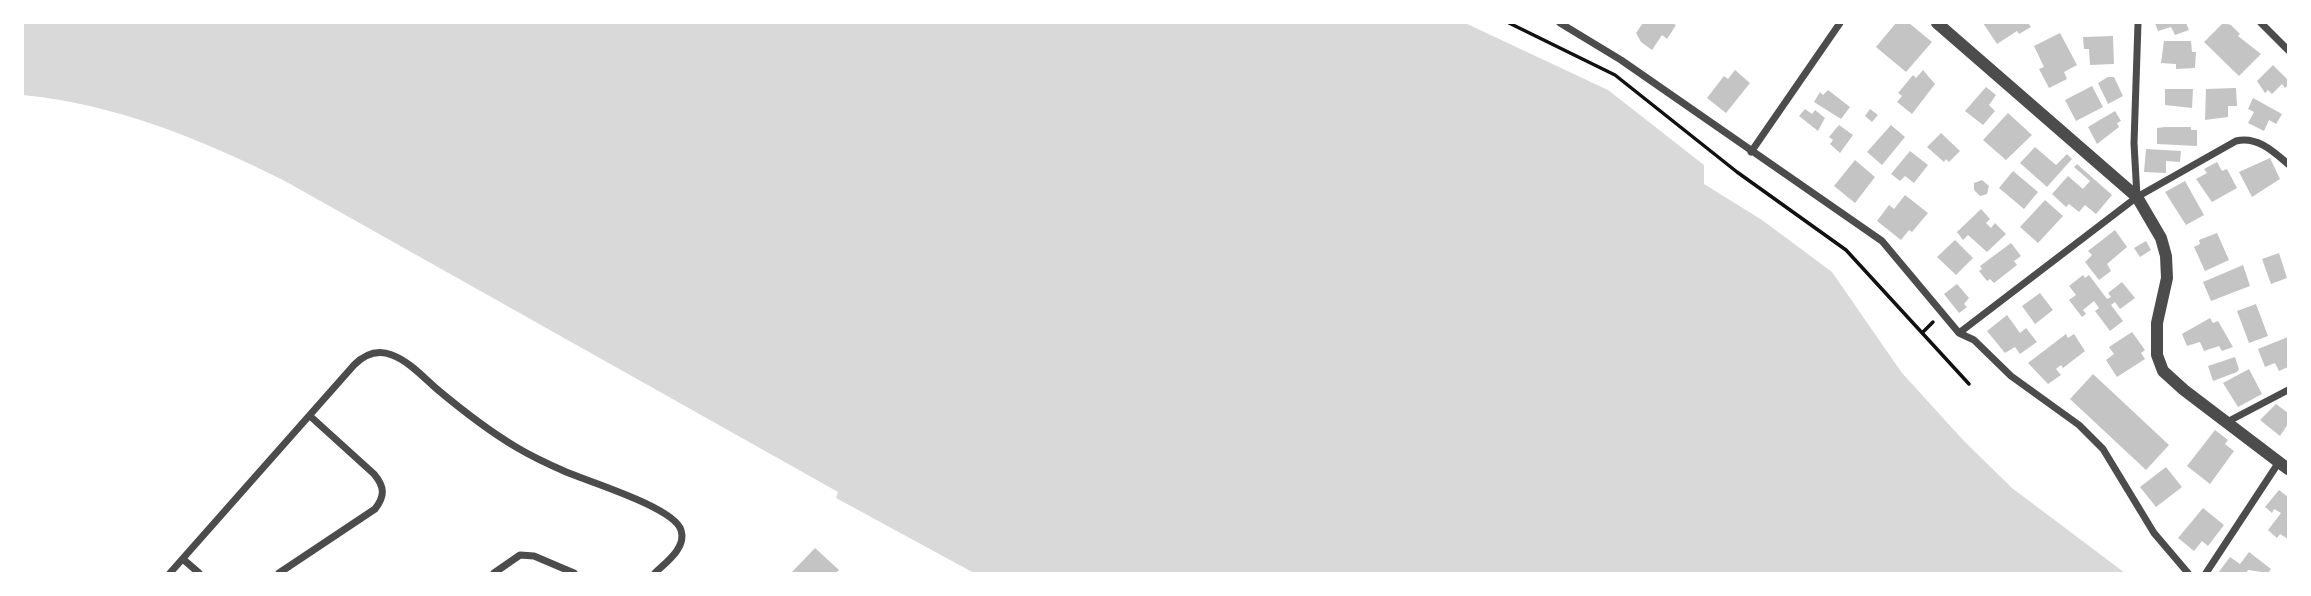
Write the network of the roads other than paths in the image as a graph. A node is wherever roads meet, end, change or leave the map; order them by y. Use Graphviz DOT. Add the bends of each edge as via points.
graph roads {
  1 [pos="1560,23"];
  2 [pos="1840,23"];
  3 [pos="1937,23"];
  4 [pos="2138,23"];
  5 [pos="2261,23"];
  6 [pos="2288,50"];
  7 [pos="1751,152"];
  8 [pos="2288,164"];
  9 [pos="2137,197"];
  10 [pos="1959,333"];
  11 [pos="2288,390"];
  12 [pos="310,416"];
  13 [pos="2227,422"];
  14 [pos="2284,466"];
  15 [pos="184,560"];
  16 [pos="170,573"];
  17 [pos="199,573"];
  18 [pos="279,573"];
  19 [pos="494,573"];
  20 [pos="574,573"];
  21 [pos="655,573"];
  22 [pos="2188,573"];
  23 [pos="2206,573"];
  1 -- 7 [label="street" via="1622,60"];
  2 -- 7 [label="street"];
  3 -- 9 [label="street"];
  4 -- 9 [label="street"];
  5 -- 6 [label="street"];
  7 -- 10 [label="street" via="1882,241"];
  8 -- 9 [label="street" via="2248,139"];
  9 -- 10 [label="street"];
  9 -- 13 [label="street" via="2166,256 2167,278 2157,323 2157,355 2163,371"];
  10 -- 22 [label="street" via="1974,340 2011,376 2079,425 2103,449 2154,533"];
  11 -- 13 [label="street"];
  12 -- 15 [label="street"];
  12 -- 18 [label="street" via="374,474 383,493 375,509"];
  12 -- 21 [label="street" via="362,357 390,354 514,446 565,472 635,497 676,523 682,531 676,554"];
  13 -- 14 [label="street"];
  14 -- 23 [label="street"];
  15 -- 16 [label="street"];
  15 -- 17 [label="street"];
  19 -- 20 [label="street" via="520,555"];
}
